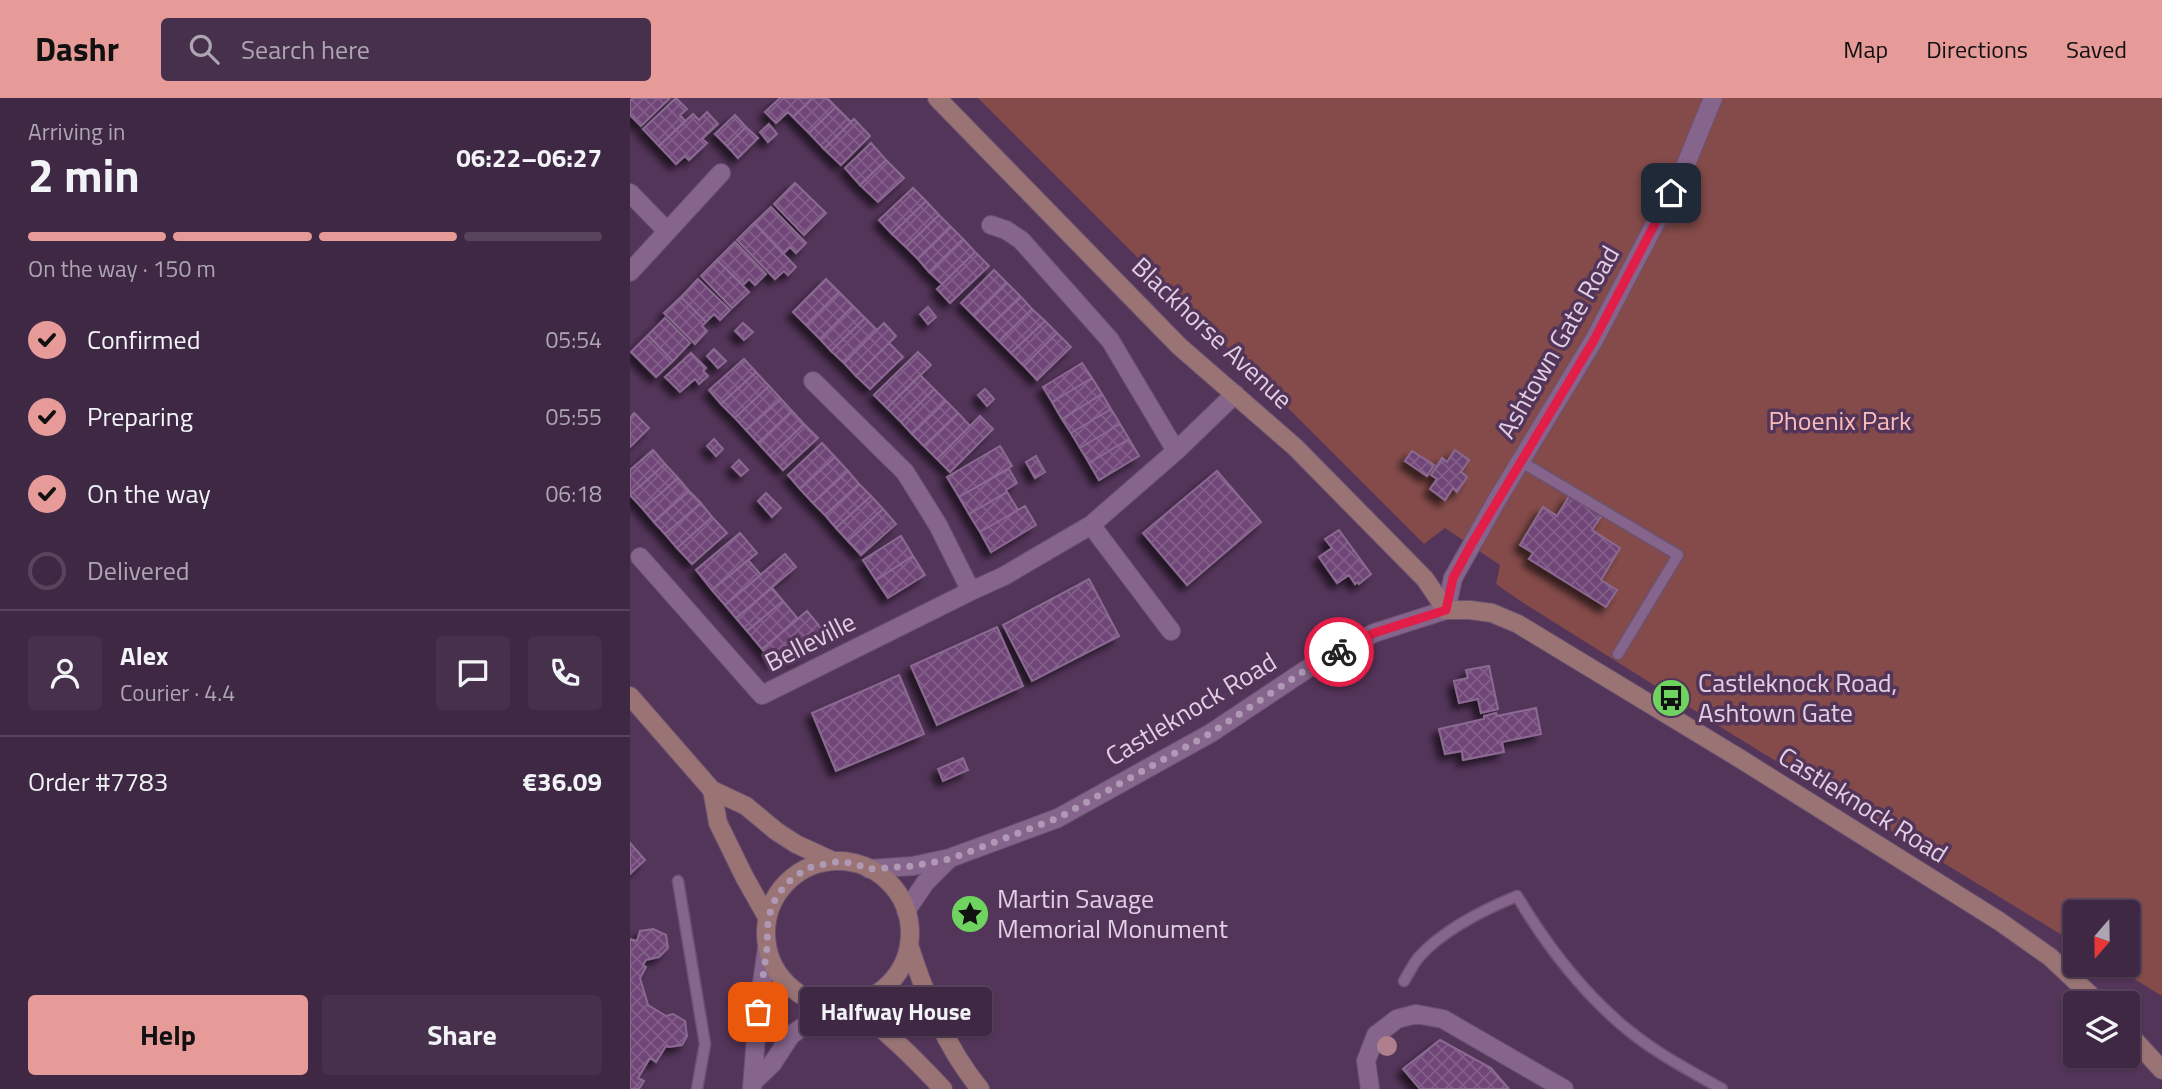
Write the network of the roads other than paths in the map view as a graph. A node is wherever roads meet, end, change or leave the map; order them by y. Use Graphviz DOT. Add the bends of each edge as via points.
graph roads {
  1 [pos="937,98"];
  2 [pos="1713,98"];
  3 [pos="720,173"];
  4 [pos="630,193"];
  5 [pos="991,225"];
  6 [pos="667,231"];
  7 [pos="630,272"];
  8 [pos="813,381"];
  9 [pos="1235,394"];
  10 [pos="1176,451"];
  11 [pos="1520,461"];
  12 [pos="1091,525"];
  13 [pos="640,556"];
  14 [pos="971,591"];
  15 [pos="1446,610"];
  16 [pos="1171,631"];
  17 [pos="1618,654"];
  18 [pos="630,696"];
  19 [pos="712,790"];
  20 [pos="950,859"];
  21 [pos="835,862"];
  22 [pos="869,869"];
  23 [pos="678,881"];
  24 [pos="906,911"];
  25 [pos="768,918"];
  26 [pos="909,945"];
  27 [pos="767,948"];
  28 [pos="1404,981"];
  29 [pos="2086,991"];
  30 [pos="842,1005"];
  31 [pos="2140,1046"];
  32 [pos="2162,1070"];
  33 [pos="753,1086"];
  34 [pos="697,1089"];
  35 [pos="943,1089"];
  36 [pos="980,1089"];
  37 [pos="1370,1089"];
  38 [pos="1564,1089"];
  39 [pos="1722,1089"];
  1 -- 9 [label="main road, Blackhorse Avenue" via="1179,346"];
  2 -- 11 [label="street, Ashtown Gate Road" via="1684,169 1594,340"];
  3 -- 6 [label="street"];
  4 -- 6 [label="street"];
  5 -- 10 [label="street" via="1021,240 1110,340"];
  6 -- 7 [label="street"];
  8 -- 14 [label="street" via="905,472"];
  9 -- 10 [label="street, Belleville"];
  9 -- 15 [label="main road, Blackhorse Avenue" via="1295,447 1413,566"];
  10 -- 12 [label="street, Belleville"];
  11 -- 15 [label="street, Ashtown Gate Road" via="1453,578"];
  11 -- 17 [label="lane" via="1678,555"];
  12 -- 14 [label="street, Belleville"];
  12 -- 16 [label="street"];
  13 -- 14 [label="street, Belleville" via="762,695"];
  15 -- 20 [label="street, Castleknock Road" via="1374,633 1307,669 1211,733 1058,818"];
  15 -- 29 [label="main road, Castleknock Road" via="1492,613 1598,671 1999,921 2050,957"];
  18 -- 19 [label="main road"];
  19 -- 21 [label="main road" via="746,806 796,844"];
  19 -- 25 [label="main road" via="718,823"];
  20 -- 22 [label="street, Castleknock Road"];
  20 -- 24 [label="street, Castleknock Road" via="925,883"];
  21 -- 22 [label="main road"];
  21 -- 25 [label="main road" via="807,868 788,882"];
  22 -- 24 [label="main road" via="891,886"];
  23 -- 34 [label="lane" via="705,1044"];
  24 -- 26 [label="main road"];
  25 -- 27 [label="main road"];
  26 -- 30 [label="main road" via="901,968 886,986 875,995"];
  26 -- 36 [label="main road" via="926,999 953,1052"];
  27 -- 30 [label="main road" via="776,971 799,994"];
  27 -- 33 [label="street"];
  28 -- 39 [label="lane" via="1419,958 1439,941 1486,909 1517,896 1564,965 1622,1025"];
  30 -- 33 [label="street" via="791,1035"];
  30 -- 35 [label="main road" via="875,1022"];
  31 -- 32 [label="main road"];
  37 -- 38 [label="street" via="1366,1061 1376,1035 1397,1019 1416,1014 1443,1019"];
}
